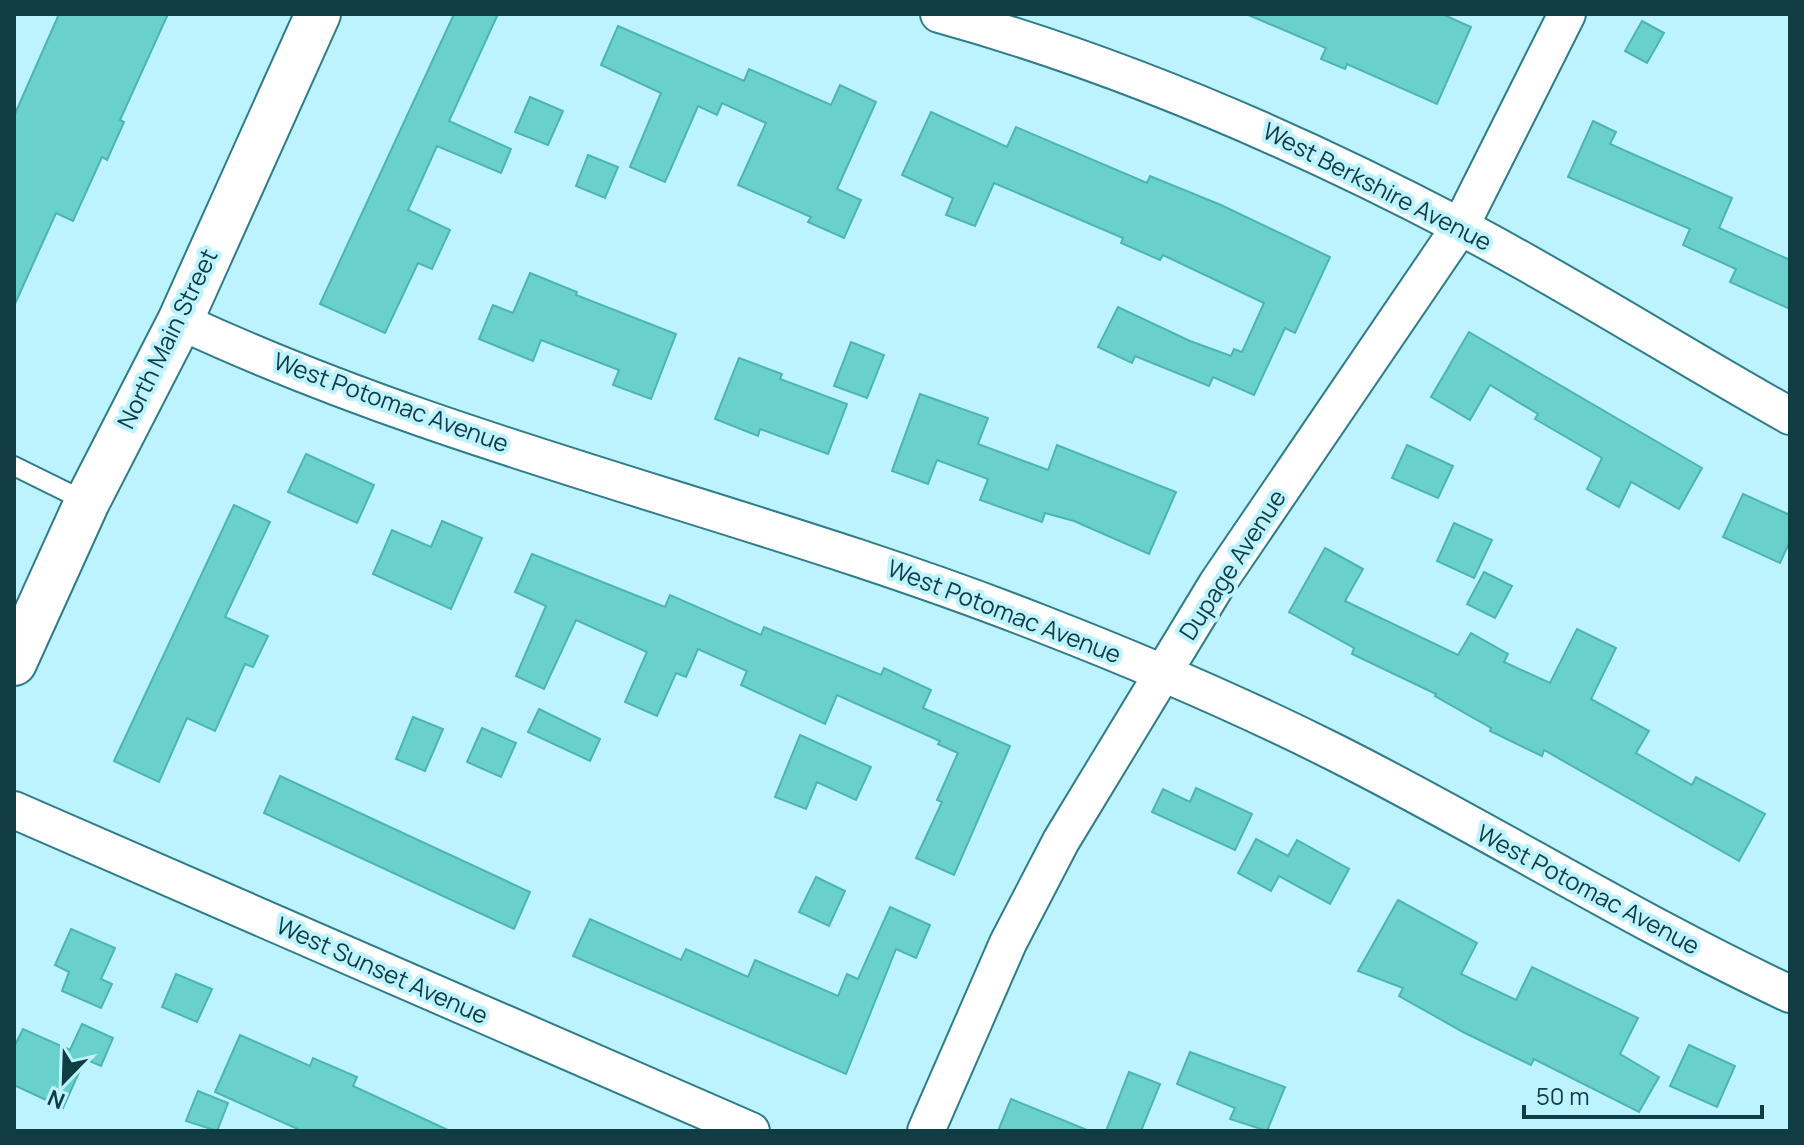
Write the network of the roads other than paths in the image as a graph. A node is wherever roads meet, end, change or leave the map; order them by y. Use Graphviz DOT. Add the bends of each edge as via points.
graph roads {
  1 [pos="318,14"];
  2 [pos="939,14"];
  3 [pos="1567,14"];
  4 [pos="1460,227"];
  5 [pos="180,321"];
  6 [pos="1790,416"];
  7 [pos="14,466"];
  8 [pos="87,502"];
  9 [pos="14,663"];
  10 [pos="1162,673"];
  11 [pos="14,810"];
  12 [pos="1790,994"];
  13 [pos="751,1131"];
  14 [pos="926,1131"];
  1 -- 5 [label="street, North Main Street"];
  2 -- 4 [label="street, West Berkshire Avenue" via="1114,70 1253,125"];
  3 -- 4 [label="street, Dupage Avenue"];
  4 -- 6 [label="street, West Berkshire Avenue"];
  4 -- 10 [label="street, Dupage Avenue"];
  5 -- 8 [label="street, North Main Street"];
  5 -- 10 [label="street, West Potomac Avenue" via="403,413 930,581"];
  7 -- 8 [label="lane"];
  8 -- 9 [label="street, North Main Street"];
  10 -- 12 [label="street, West Potomac Avenue" via="1333,751"];
  10 -- 14 [label="street, Dupage Avenue" via="1061,841 1008,943"];
  11 -- 13 [label="street, West Sunset Avenue"];
}
